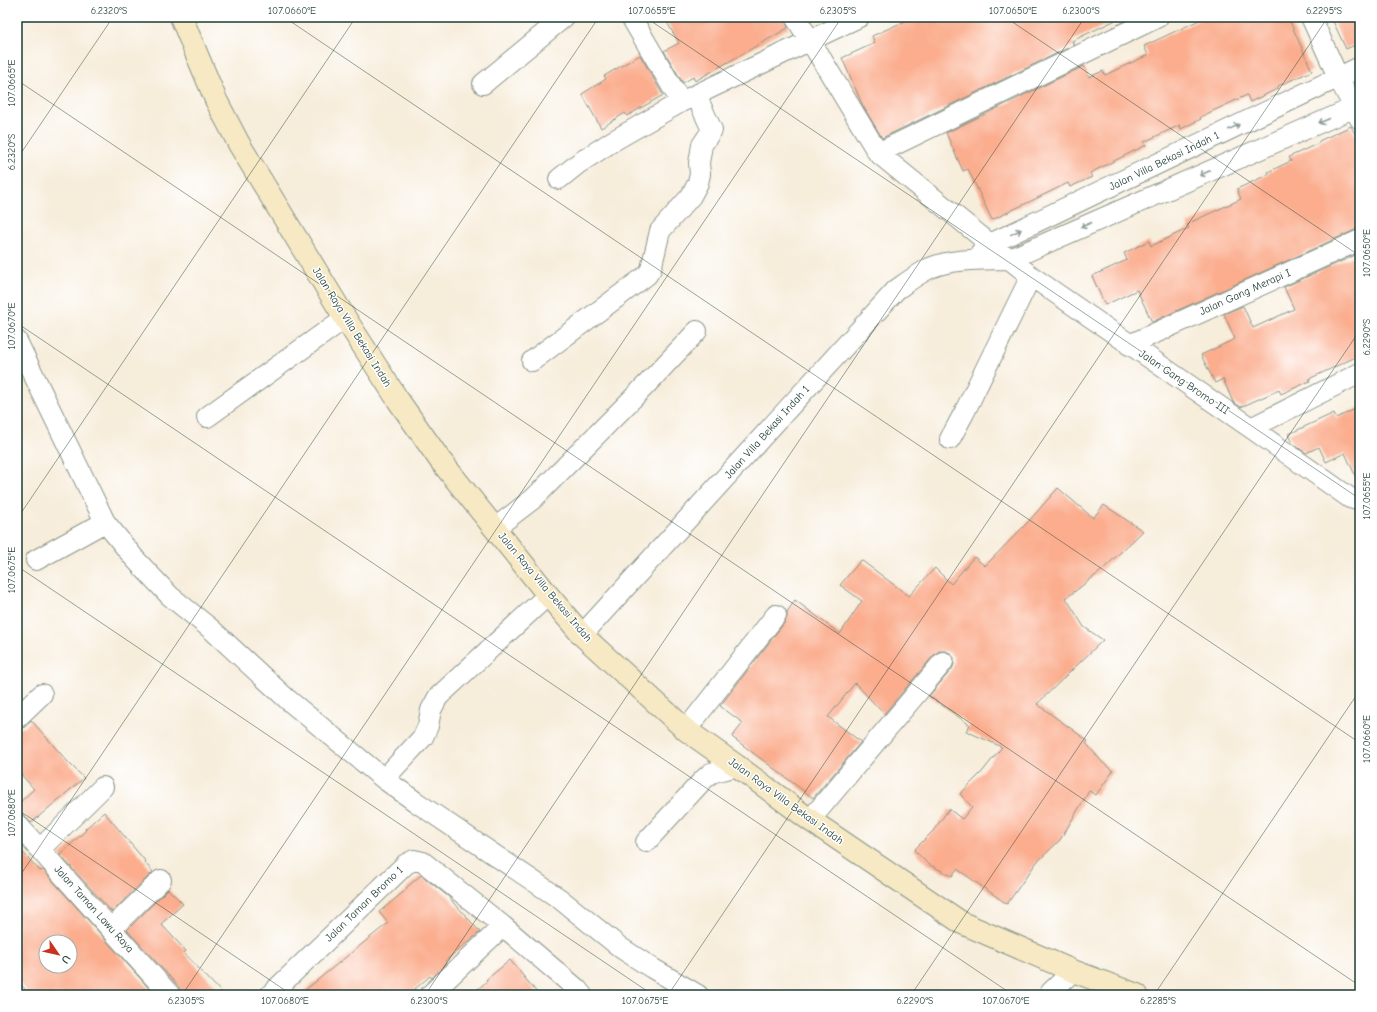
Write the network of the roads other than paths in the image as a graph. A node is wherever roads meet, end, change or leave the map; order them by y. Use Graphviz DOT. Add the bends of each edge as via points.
graph roads {
  1 [pos="181,17"];
  2 [pos="564,17"];
  3 [pos="631,17"];
  4 [pos="794,17"];
  5 [pos="859,17"];
  6 [pos="1158,17"];
  7 [pos="1311,17"];
  8 [pos="810,40"];
  9 [pos="1360,67"];
  10 [pos="1338,78"];
  11 [pos="484,84"];
  12 [pos="688,98"];
  13 [pos="1358,110"];
  14 [pos="878,153"];
  15 [pos="559,179"];
  16 [pos="1360,240"];
  17 [pos="990,244"];
  18 [pos="1010,259"];
  19 [pos="972,261"];
  20 [pos="1032,276"];
  21 [pos="345,318"];
  22 [pos="697,332"];
  23 [pos="17,341"];
  24 [pos="1129,345"];
  25 [pos="532,361"];
  26 [pos="1360,373"];
  27 [pos="207,417"];
  28 [pos="1251,428"];
  29 [pos="950,439"];
  30 [pos="1360,501"];
  31 [pos="105,522"];
  32 [pos="495,528"];
  33 [pos="36,560"];
  34 [pos="548,595"];
  35 [pos="776,615"];
  36 [pos="582,635"];
  37 [pos="943,662"];
  38 [pos="42,694"];
  39 [pos="17,718"];
  40 [pos="686,730"];
  41 [pos="737,766"];
  42 [pos="384,779"];
  43 [pos="103,787"];
  44 [pos="810,820"];
  45 [pos="17,824"];
  46 [pos="646,842"];
  47 [pos="40,849"];
  48 [pos="162,880"];
  49 [pos="503,926"];
  50 [pos="111,929"];
  51 [pos="1073,971"];
  52 [pos="170,995"];
  53 [pos="270,995"];
  54 [pos="430,995"];
  55 [pos="582,995"];
  56 [pos="698,995"];
  57 [pos="1050,995"];
  58 [pos="1137,995"];
  1 -- 21 [label="main road, Jalan Raya Villa Bekasi Indah" via="216,100 239,144"];
  2 -- 11 [label="street"];
  3 -- 12 [label="street"];
  4 -- 8 [label="street, Jalan Gang Bromo III"];
  5 -- 8 [label="street"];
  6 -- 14 [label="street"];
  7 -- 10 [label="street"];
  8 -- 12 [label="street"];
  8 -- 14 [label="street, Jalan Gang Bromo III"];
  9 -- 10 [label="street, Jalan Villa Bekasi Indah 1"];
  10 -- 13 [label="street"];
  17 -- 10 [label="street, Jalan Villa Bekasi Indah 1, one-way"];
  12 -- 15 [label="street" via="613,140"];
  12 -- 25 [label="street" via="712,130 702,145 698,184 691,196 660,231 651,269 647,275"];
  13 -- 18 [label="street, Jalan Villa Bekasi Indah 1, one-way"];
  14 -- 17 [label="street, Jalan Gang Bromo III"];
  16 -- 24 [label="street, Jalan Gang Merapi I"];
  17 -- 18 [label="street, Jalan Gang Bromo III"];
  17 -- 19 [label="street, Jalan Villa Bekasi Indah 1"];
  18 -- 19 [label="street, Jalan Villa Bekasi Indah 1"];
  18 -- 20 [label="street, Jalan Gang Bromo III"];
  19 -- 36 [label="street, Jalan Villa Bekasi Indah 1" via="931,268 896,290"];
  20 -- 24 [label="street, Jalan Gang Bromo III"];
  20 -- 29 [label="street"];
  21 -- 27 [label="street"];
  21 -- 32 [label="main road, Jalan Raya Villa Bekasi Indah" via="440,460"];
  22 -- 32 [label="street" via="532,499"];
  23 -- 31 [label="street"];
  24 -- 28 [label="street, Jalan Gang Bromo III"];
  26 -- 28 [label="street"];
  28 -- 30 [label="street, Jalan Gang Bromo III" via="1350,498"];
  31 -- 33 [label="street"];
  31 -- 42 [label="street" via="170,596 287,699"];
  32 -- 34 [label="main road, Jalan Raya Villa Bekasi Indah"];
  34 -- 36 [label="main road, Jalan Raya Villa Bekasi Indah"];
  34 -- 42 [label="street" via="438,697 423,736"];
  35 -- 40 [label="street"];
  36 -- 40 [label="main road, Jalan Raya Villa Bekasi Indah"];
  37 -- 44 [label="street"];
  38 -- 39 [label="street"];
  40 -- 41 [label="main road, Jalan Raya Villa Bekasi Indah"];
  41 -- 44 [label="main road, Jalan Raya Villa Bekasi Indah"];
  41 -- 46 [label="street" via="711,773"];
  42 -- 56 [label="street" via="560,899 621,948"];
  43 -- 47 [label="street"];
  44 -- 51 [label="main road, Jalan Raya Villa Bekasi Indah" via="962,923"];
  45 -- 47 [label="street, Jalan Taman Lawu Raya"];
  47 -- 50 [label="street, Jalan Taman Lawu Raya"];
  48 -- 50 [label="street"];
  49 -- 53 [label="street, Jalan Taman Bromo 1" via="423,862 414,860 406,864"];
  49 -- 54 [label="street"];
  49 -- 55 [label="street"];
  50 -- 52 [label="street, Jalan Taman Lawu Raya"];
  51 -- 57 [label="street"];
  51 -- 58 [label="main road, Jalan Raya Villa Bekasi Indah"];
}
